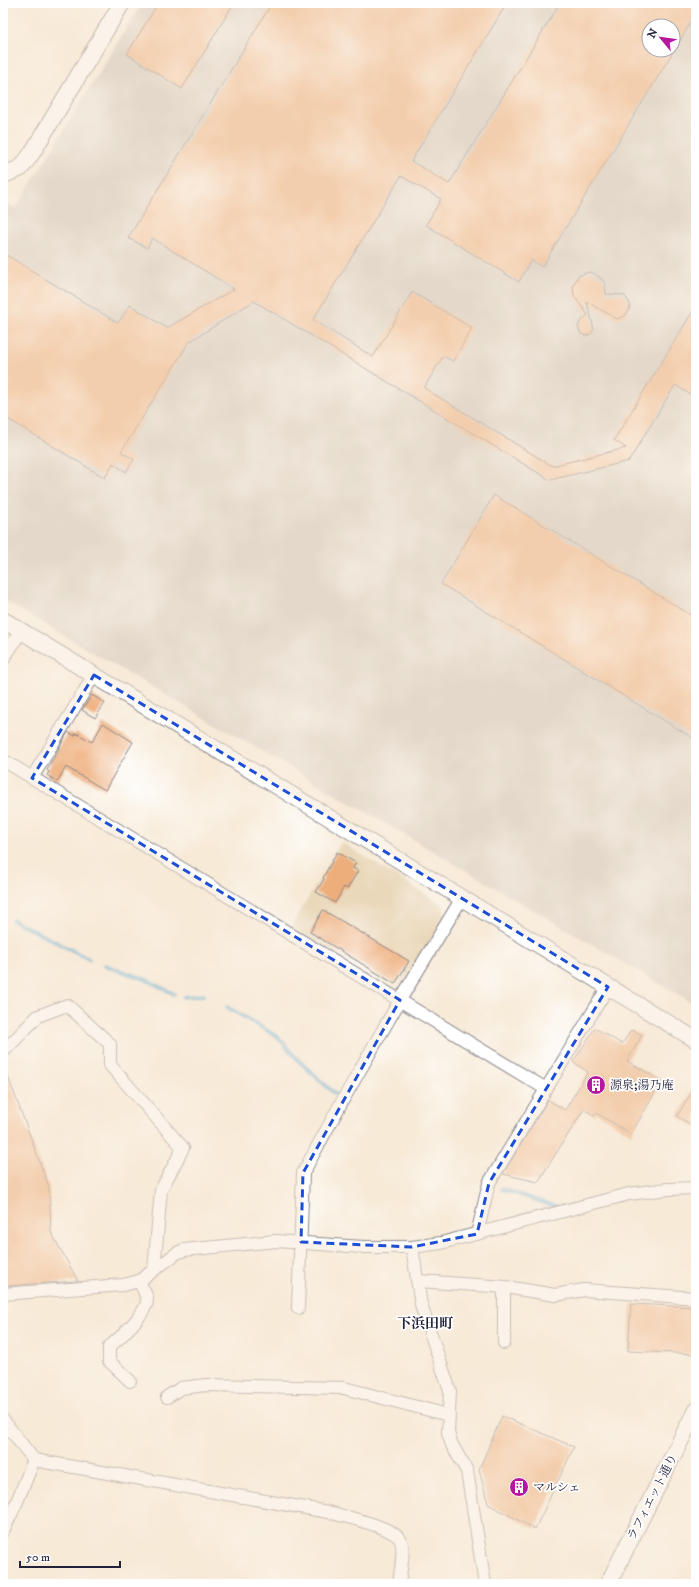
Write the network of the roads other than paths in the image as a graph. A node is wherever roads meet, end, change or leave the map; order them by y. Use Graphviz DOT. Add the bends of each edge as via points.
graph roads {
  1 [pos="122,3"];
  2 [pos="3,175"];
  3 [pos="3,620"];
  4 [pos="21,631"];
  5 [pos="3,660"];
  6 [pos="94,676"];
  7 [pos="3,760"];
  8 [pos="32,778"];
  9 [pos="462,898"];
  10 [pos="608,987"];
  11 [pos="400,1000"];
  12 [pos="696,1040"];
  13 [pos="3,1052"];
  14 [pos="546,1088"];
  15 [pos="696,1188"];
  16 [pos="477,1234"];
  17 [pos="301,1242"];
  18 [pos="412,1247"];
  19 [pos="154,1270"];
  20 [pos="139,1281"];
  21 [pos="418,1281"];
  22 [pos="504,1287"];
  23 [pos="3,1294"];
  24 [pos="696,1298"];
  25 [pos="298,1308"];
  26 [pos="504,1343"];
  27 [pos="130,1381"];
  28 [pos="167,1397"];
  29 [pos="696,1410"];
  30 [pos="448,1415"];
  31 [pos="4,1422"];
  32 [pos="34,1460"];
  33 [pos="3,1531"];
  34 [pos="398,1584"];
  35 [pos="485,1584"];
  36 [pos="608,1584"];
  1 -- 2 [label="street" via="32,153 21,168"];
  3 -- 4 [label="street"];
  4 -- 5 [label="street"];
  4 -- 6 [label="street"];
  6 -- 8 [label="street"];
  6 -- 9 [label="street"];
  7 -- 8 [label="street"];
  8 -- 11 [label="street"];
  9 -- 10 [label="street"];
  9 -- 11 [label="street"];
  10 -- 12 [label="street"];
  10 -- 14 [label="street"];
  11 -- 14 [label="street"];
  11 -- 17 [label="street" via="303,1174"];
  13 -- 19 [label="street" via="38,1016 67,1005 110,1044 110,1065 183,1148 161,1190"];
  14 -- 16 [label="street" via="490,1183"];
  15 -- 16 [label="street" via="629,1194"];
  16 -- 18 [label="street"];
  17 -- 18 [label="street" via="364,1247"];
  17 -- 19 [label="street" via="276,1241 184,1250"];
  17 -- 25 [label="street"];
  18 -- 21 [label="street"];
  19 -- 20 [label="street"];
  20 -- 23 [label="street" via="123,1285"];
  20 -- 27 [label="street" via="147,1299 145,1308 122,1337 109,1347 109,1361"];
  21 -- 22 [label="street"];
  21 -- 30 [label="street" via="421,1305 450,1391"];
  22 -- 24 [label="street" via="555,1295 584,1290"];
  22 -- 26 [label="street"];
  28 -- 30 [label="street" via="181,1388 206,1385 344,1388"];
  29 -- 36 [label="street, ラフィエット通り"];
  30 -- 35 [label="street" via="448,1433 452,1445 467,1471"];
  31 -- 32 [label="street"];
  32 -- 33 [label="street"];
  32 -- 34 [label="street" via="355,1518 392,1532 401,1540 403,1550"];
}
